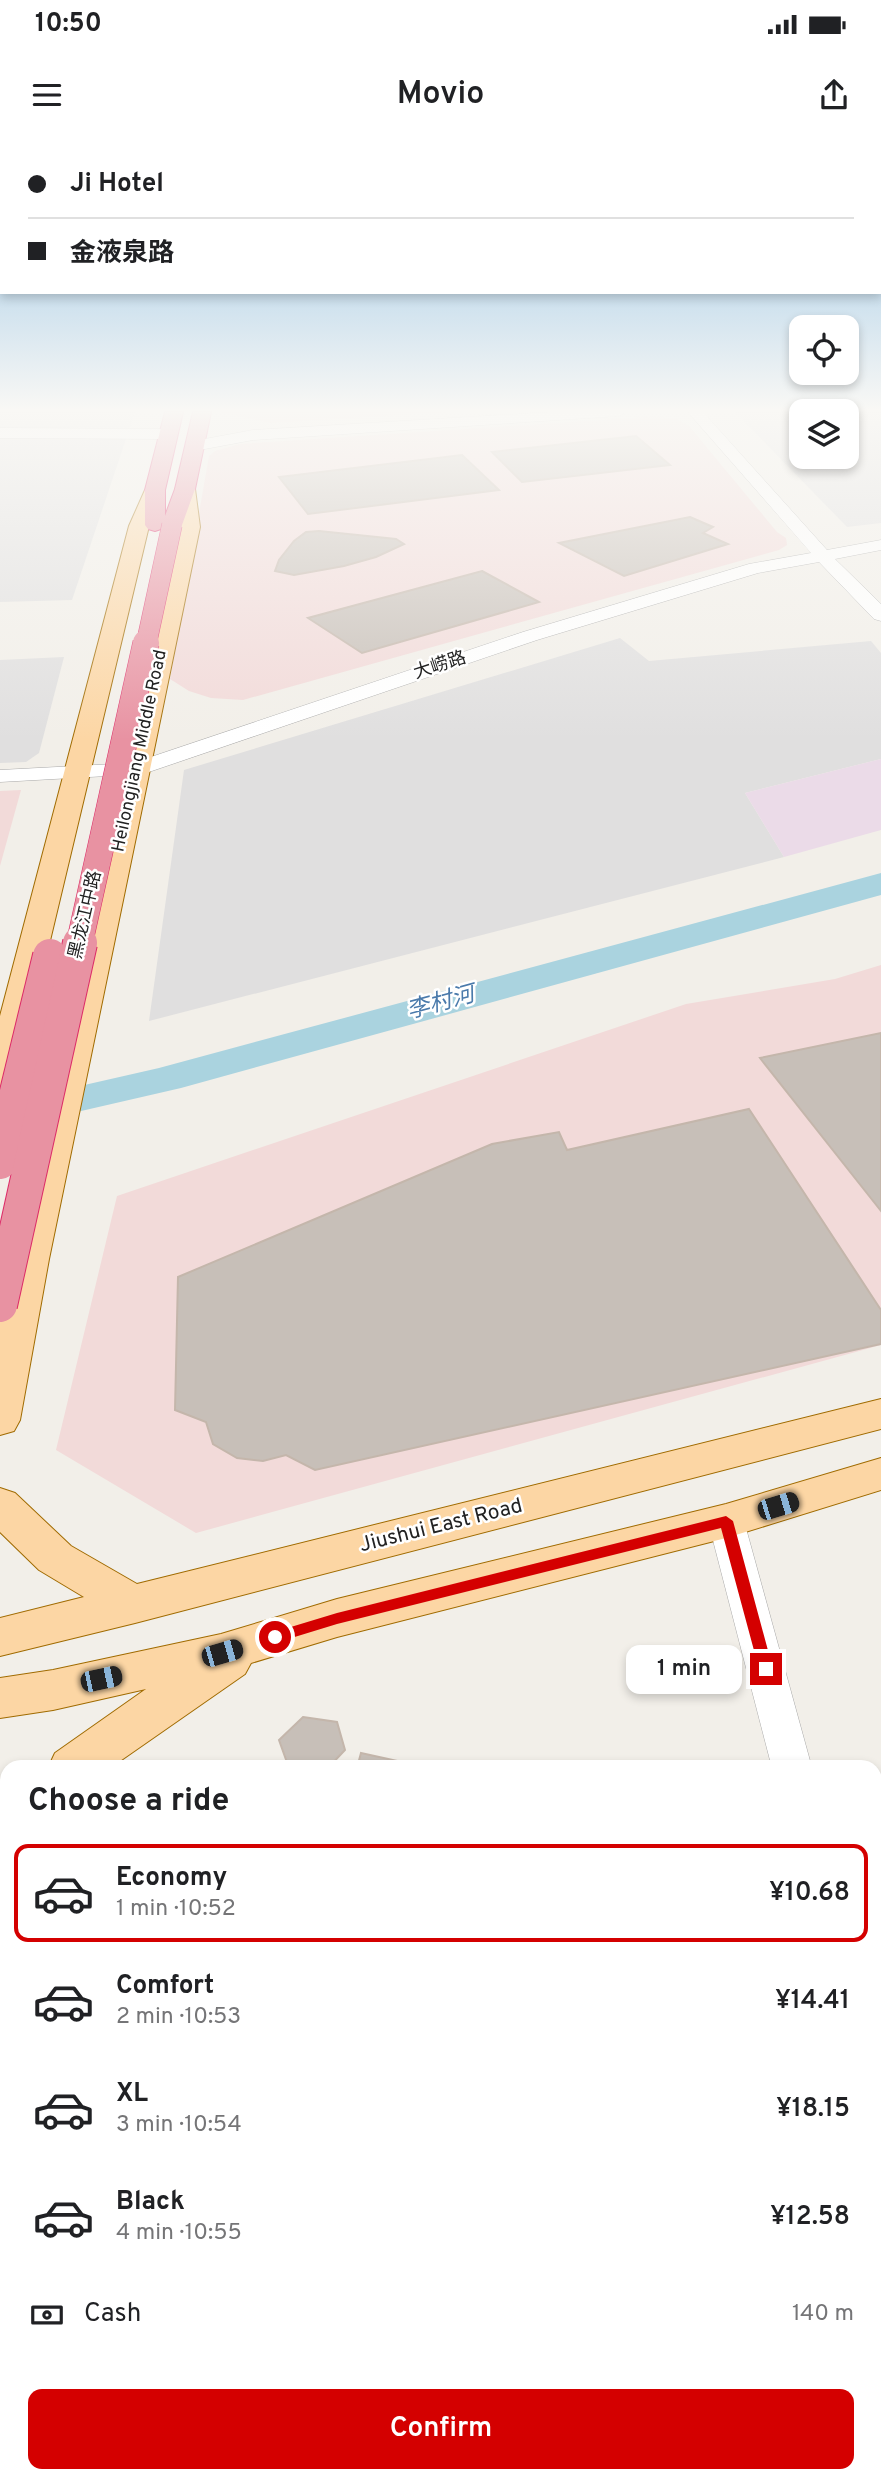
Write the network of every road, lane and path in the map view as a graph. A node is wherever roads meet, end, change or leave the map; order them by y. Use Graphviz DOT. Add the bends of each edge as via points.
graph roads {
  1 [pos="141,521"];
  2 [pos="162,521"];
  3 [pos="165,521"];
  4 [pos="189,521"];
  5 [pos="801,521"];
  6 [pos="805,521"];
  7 [pos="163,525"];
  8 [pos="881,545"];
  9 [pos="831,552"];
  10 [pos="881,592"];
  11 [pos="881,615"];
  12 [pos="135,769"];
  13 [pos="78,772"];
  14 [pos="0,776"];
  15 [pos="73,1064"];
  16 [pos="1,1066"];
  17 [pos="0,1162"];
  18 [pos="0,1305"];
  19 [pos="881,1414"];
  20 [pos="0,1420"];
  21 [pos="881,1474"];
  22 [pos="0,1505"];
  23 [pos="726,1521"];
  24 [pos="135,1605"];
  25 [pos="0,1637"];
  26 [pos="255,1643"];
  27 [pos="0,1698"];
  28 [pos="83,1760"];
  29 [pos="790,1760"];
  1 -- 13 [label="main road"];
  2 -- 7 [label="highway"];
  3 -- 7 [label="highway"];
  4 -- 12 [label="main road, Heilongjiang Middle Road"];
  5 -- 9 [label="street"];
  6 -- 9 [label="street"];
  7 -- 17 [label="highway, 黑龙江中路, bridge"];
  7 -- 18 [label="highway, 黑龙江中路, bridge"];
  8 -- 9 [label="street, 大崂路"];
  9 -- 10 [label="street"];
  9 -- 11 [label="street"];
  9 -- 12 [label="street, 大崂路" via="755,568 530,636"];
  12 -- 13 [label="street, 大崂路"];
  12 -- 15 [label="main road, Heilongjiang Middle Road"];
  13 -- 14 [label="street, 大崂路"];
  13 -- 16 [label="main road"];
  15 -- 16 [label="street"];
  15 -- 20 [label="main road, Heilongjiang Middle Road"];
  19 -- 24 [label="main road, Jiushui East Road"];
  21 -- 23 [label="main road"];
  22 -- 24 [label="main road" via="55,1558"];
  23 -- 26 [label="main road" via="337,1618"];
  23 -- 29 [label="street"];
  24 -- 25 [label="main road, Jiushui East Road"];
  26 -- 27 [label="main road"];
  26 -- 28 [label="main road"];
}
